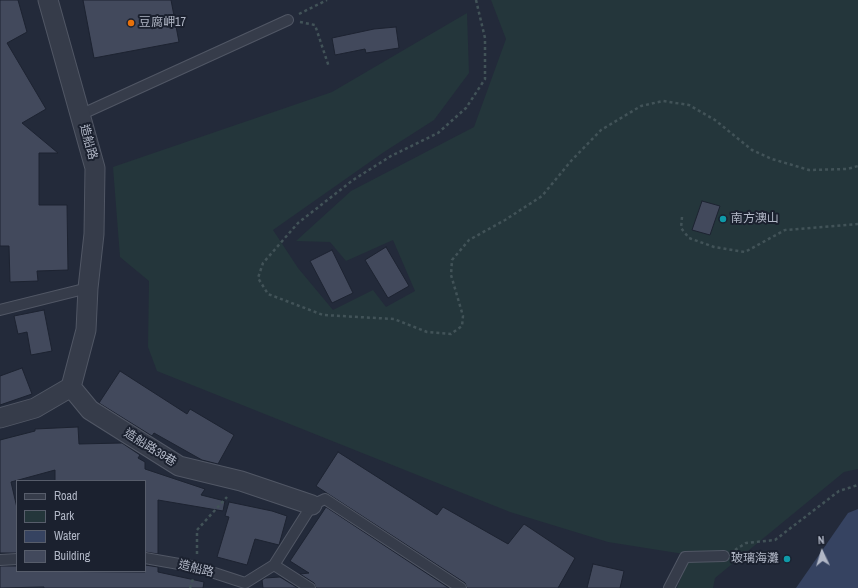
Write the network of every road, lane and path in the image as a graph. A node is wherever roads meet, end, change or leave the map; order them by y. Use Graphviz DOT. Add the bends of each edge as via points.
graph roads {
  1 [pos="48,0"];
  2 [pos="327,0"];
  3 [pos="476,0"];
  4 [pos="288,20"];
  5 [pos="329,67"];
  6 [pos="80,116"];
  7 [pos="858,166"];
  8 [pos="682,217"];
  9 [pos="858,224"];
  10 [pos="88,288"];
  11 [pos="0,310"];
  12 [pos="71,387"];
  13 [pos="0,418"];
  14 [pos="241,481"];
  15 [pos="858,485"];
  16 [pos="312,504"];
  17 [pos="724,556"];
  18 [pos="146,558"];
  19 [pos="16,559"];
  20 [pos="0,560"];
  21 [pos="274,565"];
  22 [pos="196,567"];
  23 [pos="246,586"];
  24 [pos="310,588"];
  25 [pos="461,588"];
  26 [pos="669,588"];
  1 -- 6 [label="street, 造船路"];
  2 -- 4 [label="path"];
  3 -- 7 [label="path" via="485,38 485,79 466,108 438,133 391,156 353,180 298,223 263,263 258,278 268,294 323,315 394,319 427,332 450,334 462,326 463,316 451,275 452,260 469,240 542,196 601,130 641,106 663,100 689,106 715,120 752,150 772,159 809,170 846,169"];
  4 -- 5 [label="path" via="315,25"];
  4 -- 6 [label="lane"];
  6 -- 10 [label="street, 造船路" via="94,168 94,234"];
  8 -- 9 [label="path" via="681,228 689,238 714,247 745,252 786,230"];
  10 -- 11 [label="lane"];
  10 -- 12 [label="street, 造船路" via="86,330"];
  12 -- 13 [label="street" via="35,408"];
  12 -- 14 [label="street, 造船路39巷" via="90,410 179,466"];
  14 -- 16 [label="street, 造船路39巷"];
  14 -- 22 [label="path" via="197,530"];
  15 -- 17 [label="path" via="839,490 775,540 746,543"];
  16 -- 21 [label="lane"];
  16 -- 25 [label="lane" via="326,499"];
  17 -- 26 [label="lane" via="685,557"];
  18 -- 22 [label="lane, 造船路"];
  19 -- 20 [label="lane"];
  21 -- 23 [label="lane"];
  21 -- 24 [label="lane"];
  22 -- 23 [label="lane, 造船路"];
}
